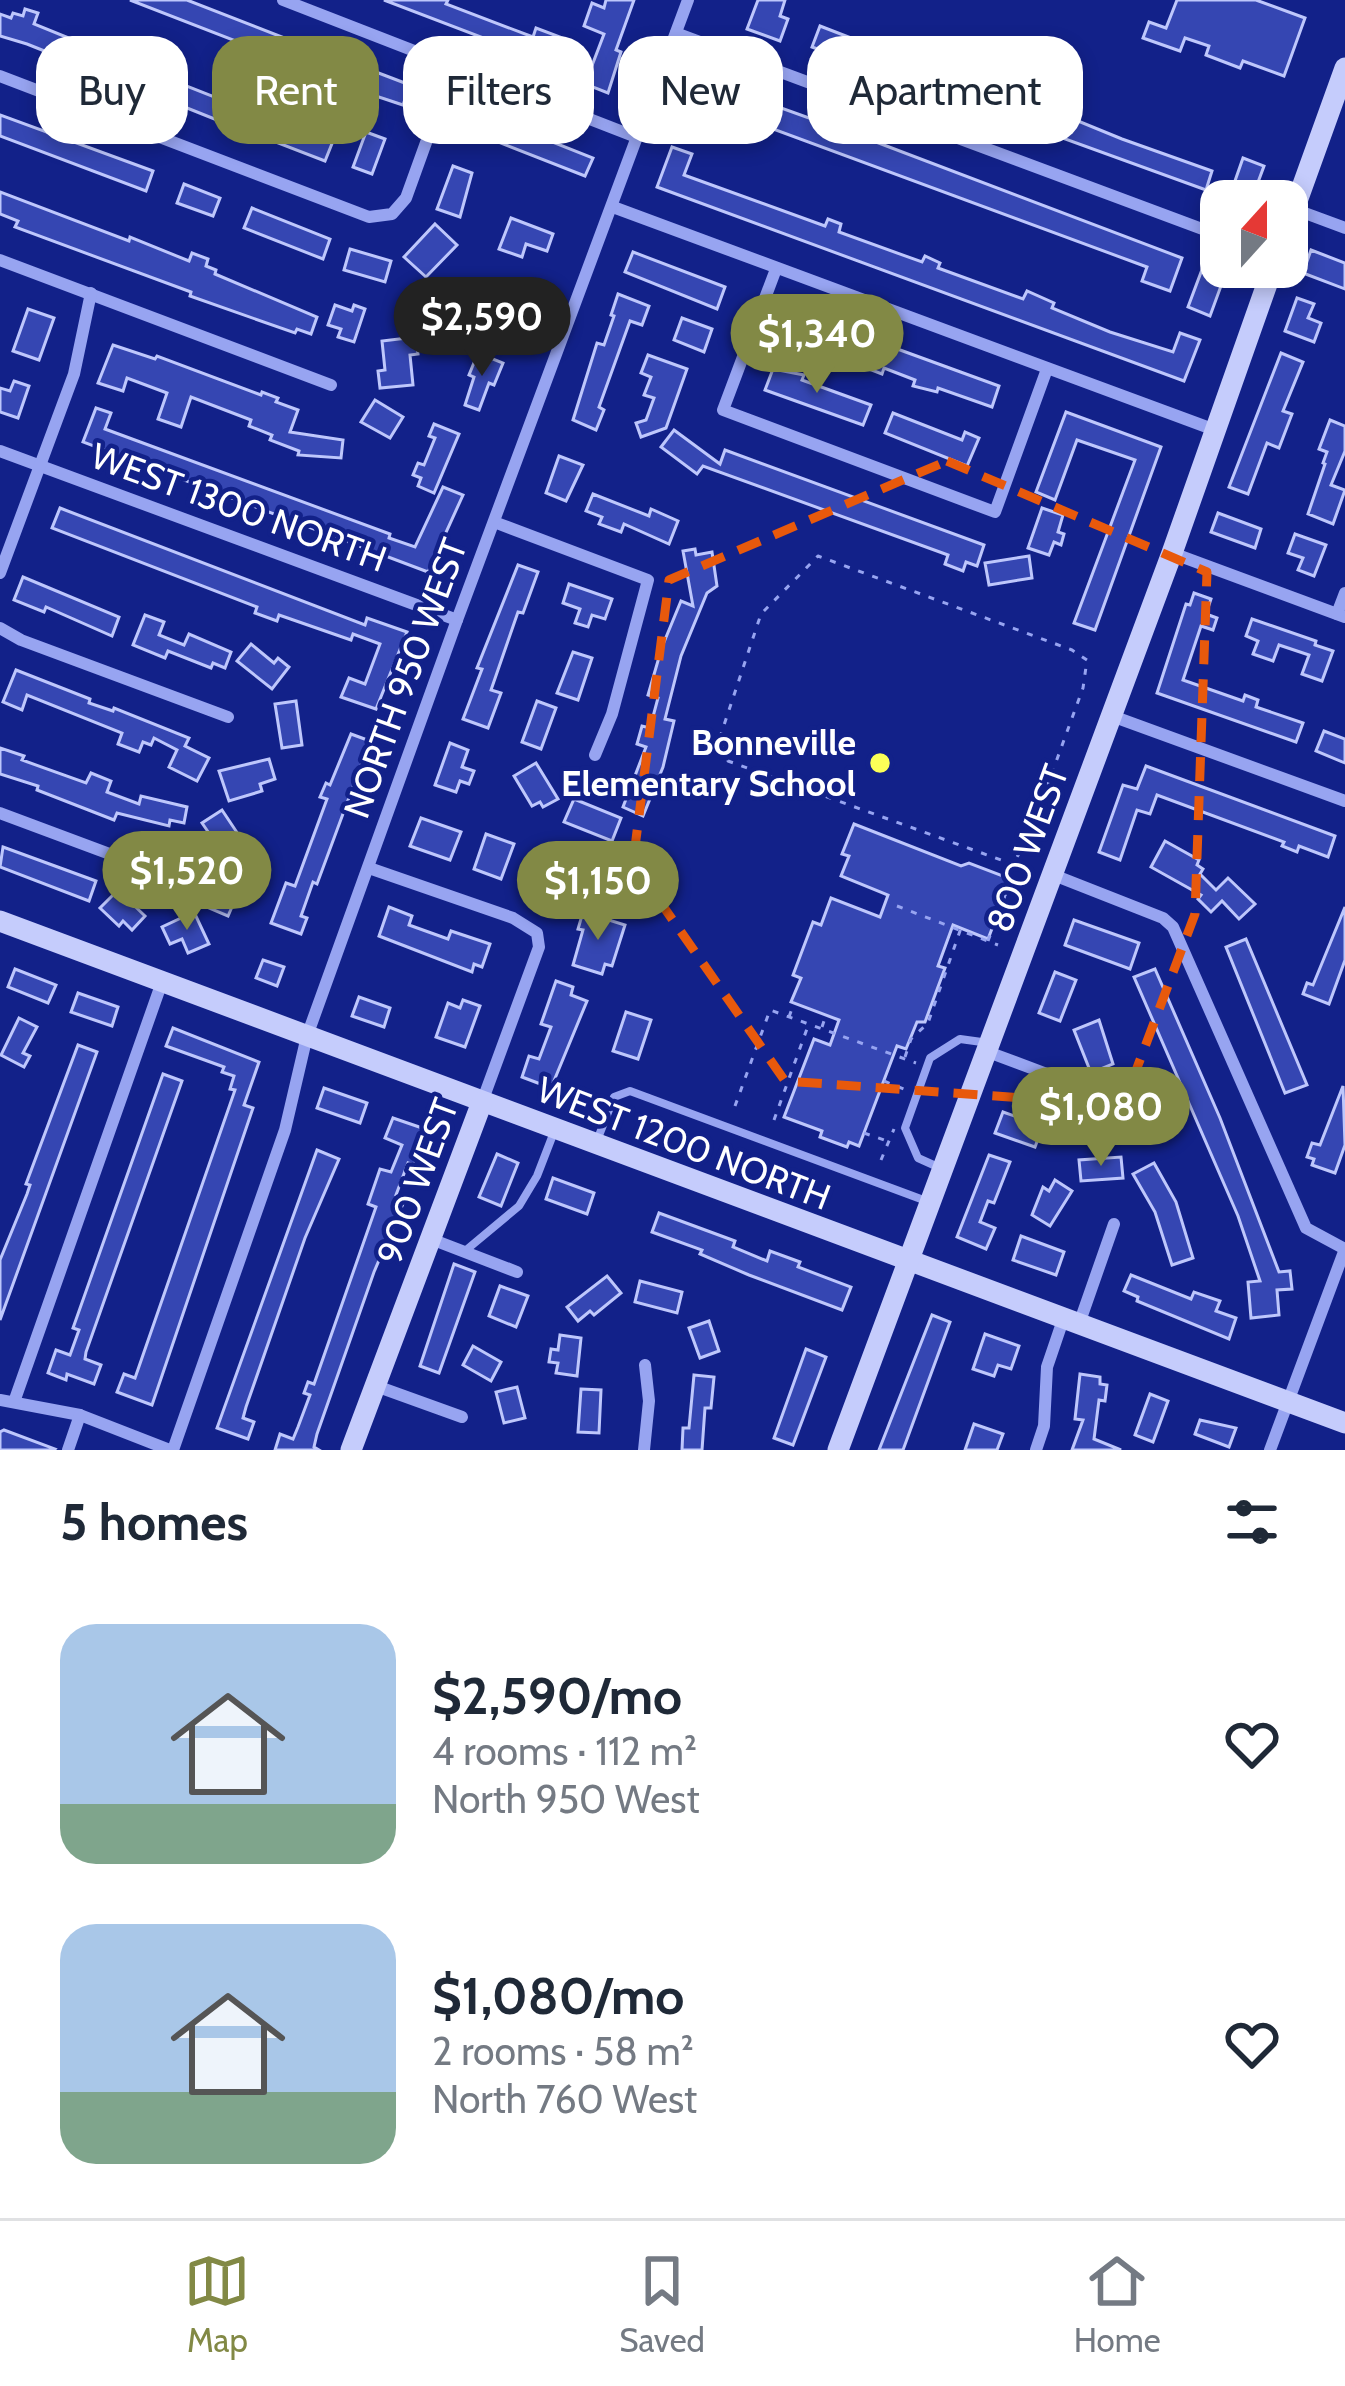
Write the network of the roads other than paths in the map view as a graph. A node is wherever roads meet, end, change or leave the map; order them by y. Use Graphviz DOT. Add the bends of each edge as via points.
graph roads {
  1 [pos="283,0"];
  2 [pos="688,0"];
  3 [pos="676,33"];
  4 [pos="675,36"];
  5 [pos="403,46"];
  6 [pos="1345,68"];
  7 [pos="0,76"];
  8 [pos="425,144"];
  9 [pos="633,144"];
  10 [pos="1305,180"];
  11 [pos="613,207"];
  12 [pos="1308,222"];
  13 [pos="1200,228"];
  14 [pos="1345,228"];
  15 [pos="0,260"];
  16 [pos="776,269"];
  17 [pos="1266,288"];
  18 [pos="92,293"];
  19 [pos="1047,369"];
  20 [pos="331,385"];
  21 [pos="1215,430"];
  22 [pos="0,451"];
  23 [pos="40,466"];
  24 [pos="494,522"];
  25 [pos="1172,553"];
  26 [pos="0,573"];
  27 [pos="1345,592"];
  28 [pos="1341,616"];
  29 [pos="457,620"];
  30 [pos="0,628"];
  31 [pos="1112,716"];
  32 [pos="228,717"];
  33 [pos="595,755"];
  34 [pos="1345,801"];
  35 [pos="0,813"];
  36 [pos="369,868"];
  37 [pos="1051,874"];
  38 [pos="166,875"];
  39 [pos="1,923"];
  40 [pos="162,982"];
  41 [pos="307,1036"];
  42 [pos="989,1047"];
  43 [pos="1047,1075"];
  44 [pos="482,1102"];
  45 [pos="555,1130"];
  46 [pos="595,1145"];
  47 [pos="943,1169"];
  48 [pos="930,1202"];
  49 [pos="1114,1224"];
  50 [pos="431,1239"];
  51 [pos="1345,1249"];
  52 [pos="464,1252"];
  53 [pos="907,1262"];
  54 [pos="517,1272"];
  55 [pos="1071,1322"];
  56 [pos="645,1365"];
  57 [pos="376,1386"];
  58 [pos="7,1401"];
  59 [pos="1286,1402"];
  60 [pos="80,1415"];
  61 [pos="462,1417"];
  62 [pos="1345,1423"];
  63 [pos="68,1450"];
  64 [pos="171,1450"];
  65 [pos="351,1450"];
  66 [pos="644,1450"];
  67 [pos="838,1450"];
  68 [pos="1036,1450"];
  69 [pos="1270,1450"];
  1 -- 5 [label="street"];
  2 -- 3 [label="street, NORTH 950 WEST"];
  3 -- 4 [label="street, NORTH 950 WEST"];
  3 -- 13 [label="street"];
  6 -- 10 [label="street"];
  7 -- 8 [label="street" via="369,217 392,214 406,198"];
  9 -- 11 [label="street, NORTH 950 WEST"];
  11 -- 16 [label="street"];
  11 -- 24 [label="street, NORTH 950 WEST"];
  12 -- 14 [label="street"];
  15 -- 18 [label="street"];
  16 -- 19 [label="street"];
  16 -- 19 [label="street" via="723,410 995,512"];
  17 -- 21 [label="street, 800 WEST"];
  18 -- 20 [label="street"];
  18 -- 23 [label="street" via="74,374"];
  19 -- 21 [label="street"];
  21 -- 25 [label="street, 800 WEST"];
  22 -- 23 [label="street, WEST 1300 NORTH"];
  23 -- 26 [label="street"];
  23 -- 29 [label="street, WEST 1300 NORTH"];
  24 -- 29 [label="street, NORTH 950 WEST"];
  24 -- 33 [label="street" via="647,580"];
  25 -- 28 [label="street"];
  25 -- 31 [label="street, 800 WEST"];
  27 -- 28 [label="street"];
  29 -- 36 [label="street, NORTH 950 WEST"];
  30 -- 32 [label="street"];
  31 -- 34 [label="street"];
  31 -- 37 [label="street, 800 WEST"];
  35 -- 38 [label="street"];
  36 -- 41 [label="street, NORTH 950 WEST"];
  36 -- 44 [label="street, 900 WEST" via="537,933 539,947"];
  37 -- 42 [label="street, 800 WEST"];
  37 -- 51 [label="street" via="1173,927 1306,1228"];
  39 -- 40 [label="street, WEST 1200 NORTH"];
  40 -- 41 [label="street, WEST 1200 NORTH"];
  40 -- 58 [label="street"];
  41 -- 44 [label="street, WEST 1200 NORTH"];
  41 -- 64 [label="street, NORTH 950 WEST" via="285,1130"];
  42 -- 43 [label="street"];
  42 -- 47 [label="street, 800 WEST"];
  42 -- 47 [label="lane" via="960,1039 933,1054 904,1124 918,1158"];
  44 -- 45 [label="street, WEST 1200 NORTH"];
  44 -- 50 [label="street, 900 WEST"];
  45 -- 46 [label="street, WEST 1200 NORTH"];
  45 -- 52 [label="lane" via="520,1206"];
  46 -- 48 [label="lane" via="614,1097 630,1091"];
  46 -- 53 [label="street, WEST 1200 NORTH"];
  47 -- 48 [label="street, 800 WEST"];
  48 -- 53 [label="street, 800 WEST"];
  49 -- 55 [label="street"];
  50 -- 52 [label="street"];
  50 -- 57 [label="street, 900 WEST"];
  51 -- 59 [label="street"];
  52 -- 54 [label="street"];
  53 -- 55 [label="street, WEST 1200 NORTH"];
  53 -- 67 [label="street, 800 WEST"];
  55 -- 59 [label="street, WEST 1200 NORTH"];
  55 -- 68 [label="street" via="1047,1367"];
  56 -- 66 [label="street"];
  57 -- 61 [label="street"];
  57 -- 65 [label="street, 900 WEST"];
  58 -- 60 [label="street"];
  59 -- 62 [label="street, WEST 1200 NORTH"];
  59 -- 69 [label="street"];
  60 -- 63 [label="street"];
  60 -- 64 [label="street"];
}
